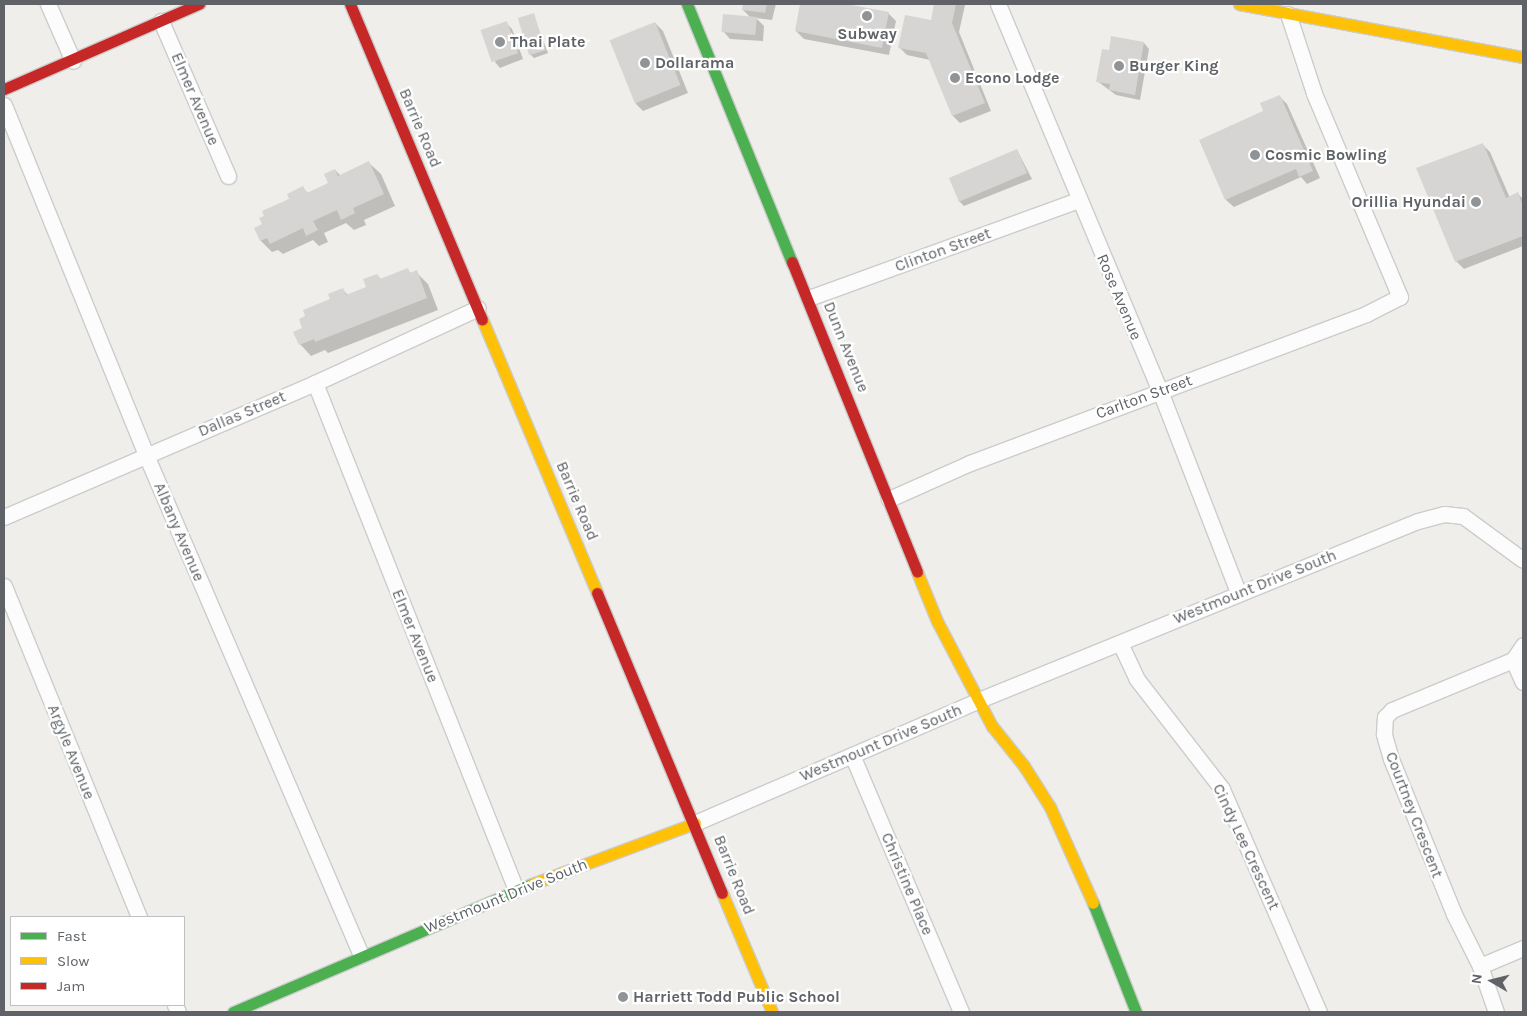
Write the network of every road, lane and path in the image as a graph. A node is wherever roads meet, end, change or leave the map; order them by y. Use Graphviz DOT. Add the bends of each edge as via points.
graph roads {
  1 [pos="48,4"];
  2 [pos="199,4"];
  3 [pos="350,4"];
  4 [pos="688,4"];
  5 [pos="998,4"];
  6 [pos="1239,4"];
  7 [pos="1288,14"];
  8 [pos="162,21"];
  9 [pos="1523,57"];
  10 [pos="73,61"];
  11 [pos="4,89"];
  12 [pos="4,105"];
  13 [pos="228,176"];
  14 [pos="1078,200"];
  15 [pos="809,298"];
  16 [pos="478,308"];
  17 [pos="315,382"];
  18 [pos="1160,391"];
  19 [pos="146,456"];
  20 [pos="889,499"];
  21 [pos="4,516"];
  22 [pos="1523,560"];
  23 [pos="4,586"];
  24 [pos="1238,592"];
  25 [pos="1120,643"];
  26 [pos="1523,645"];
  27 [pos="1513,660"];
  28 [pos="1523,682"];
  29 [pos="979,700"];
  30 [pos="852,755"];
  31 [pos="695,823"];
  32 [pos="516,890"];
  33 [pos="139,916"];
  34 [pos="1523,948"];
  35 [pos="361,955"];
  36 [pos="1480,966"];
  37 [pos="233,1012"];
  38 [pos="772,1012"];
  39 [pos="961,1012"];
  40 [pos="1136,1012"];
  41 [pos="1319,1012"];
  42 [pos="1496,1012"];
  1 -- 10 [label="street"];
  2 -- 8 [label="street"];
  3 -- 16 [label="street, Barrie Road"];
  4 -- 15 [label="street, Dunn Avenue"];
  5 -- 14 [label="street, Rose Avenue"];
  6 -- 7 [label="street"];
  7 -- 9 [label="street"];
  7 -- 18 [label="street, Carlton Street" via="1314,93 1400,297 1366,314"];
  8 -- 10 [label="street"];
  8 -- 13 [label="street, Elmer Avenue"];
  10 -- 11 [label="street"];
  12 -- 19 [label="street, Albany Avenue"];
  14 -- 15 [label="street, Clinton Street"];
  14 -- 18 [label="street, Rose Avenue"];
  15 -- 20 [label="street, Dunn Avenue"];
  16 -- 17 [label="street, Dallas Street"];
  16 -- 31 [label="street, Barrie Road"];
  17 -- 19 [label="street, Dallas Street"];
  17 -- 32 [label="street, Elmer Avenue"];
  18 -- 20 [label="street, Carlton Street" via="970,463"];
  18 -- 24 [label="street, Rose Avenue"];
  19 -- 21 [label="street, Dallas Street"];
  19 -- 35 [label="street, Albany Avenue"];
  20 -- 29 [label="street, Dunn Avenue" via="937,621"];
  22 -- 24 [label="street, Westmount Drive South" via="1470,521 1456,514 1444,514 1418,521"];
  23 -- 33 [label="street, Argyle Avenue"];
  24 -- 25 [label="street, Westmount Drive South"];
  25 -- 29 [label="street, Westmount Drive South"];
  25 -- 41 [label="street, Cindy Lee Crescent" via="1136,678 1222,789"];
  26 -- 27 [label="street"];
  27 -- 28 [label="street"];
  27 -- 36 [label="street, Courtney Crescent" via="1407,702 1385,717 1384,734 1391,759 1454,914"];
  29 -- 30 [label="street, Westmount Drive South"];
  29 -- 40 [label="street" via="992,726 1024,766 1050,807 1072,851"];
  30 -- 31 [label="street, Westmount Drive South"];
  30 -- 39 [label="street, Christine Place"];
  31 -- 32 [label="street, Westmount Drive South"];
  31 -- 38 [label="street, Barrie Road"];
  32 -- 35 [label="street, Westmount Drive South"];
  34 -- 36 [label="street"];
  35 -- 37 [label="street, Westmount Drive South"];
  36 -- 42 [label="street, Courtney Crescent"];
}
